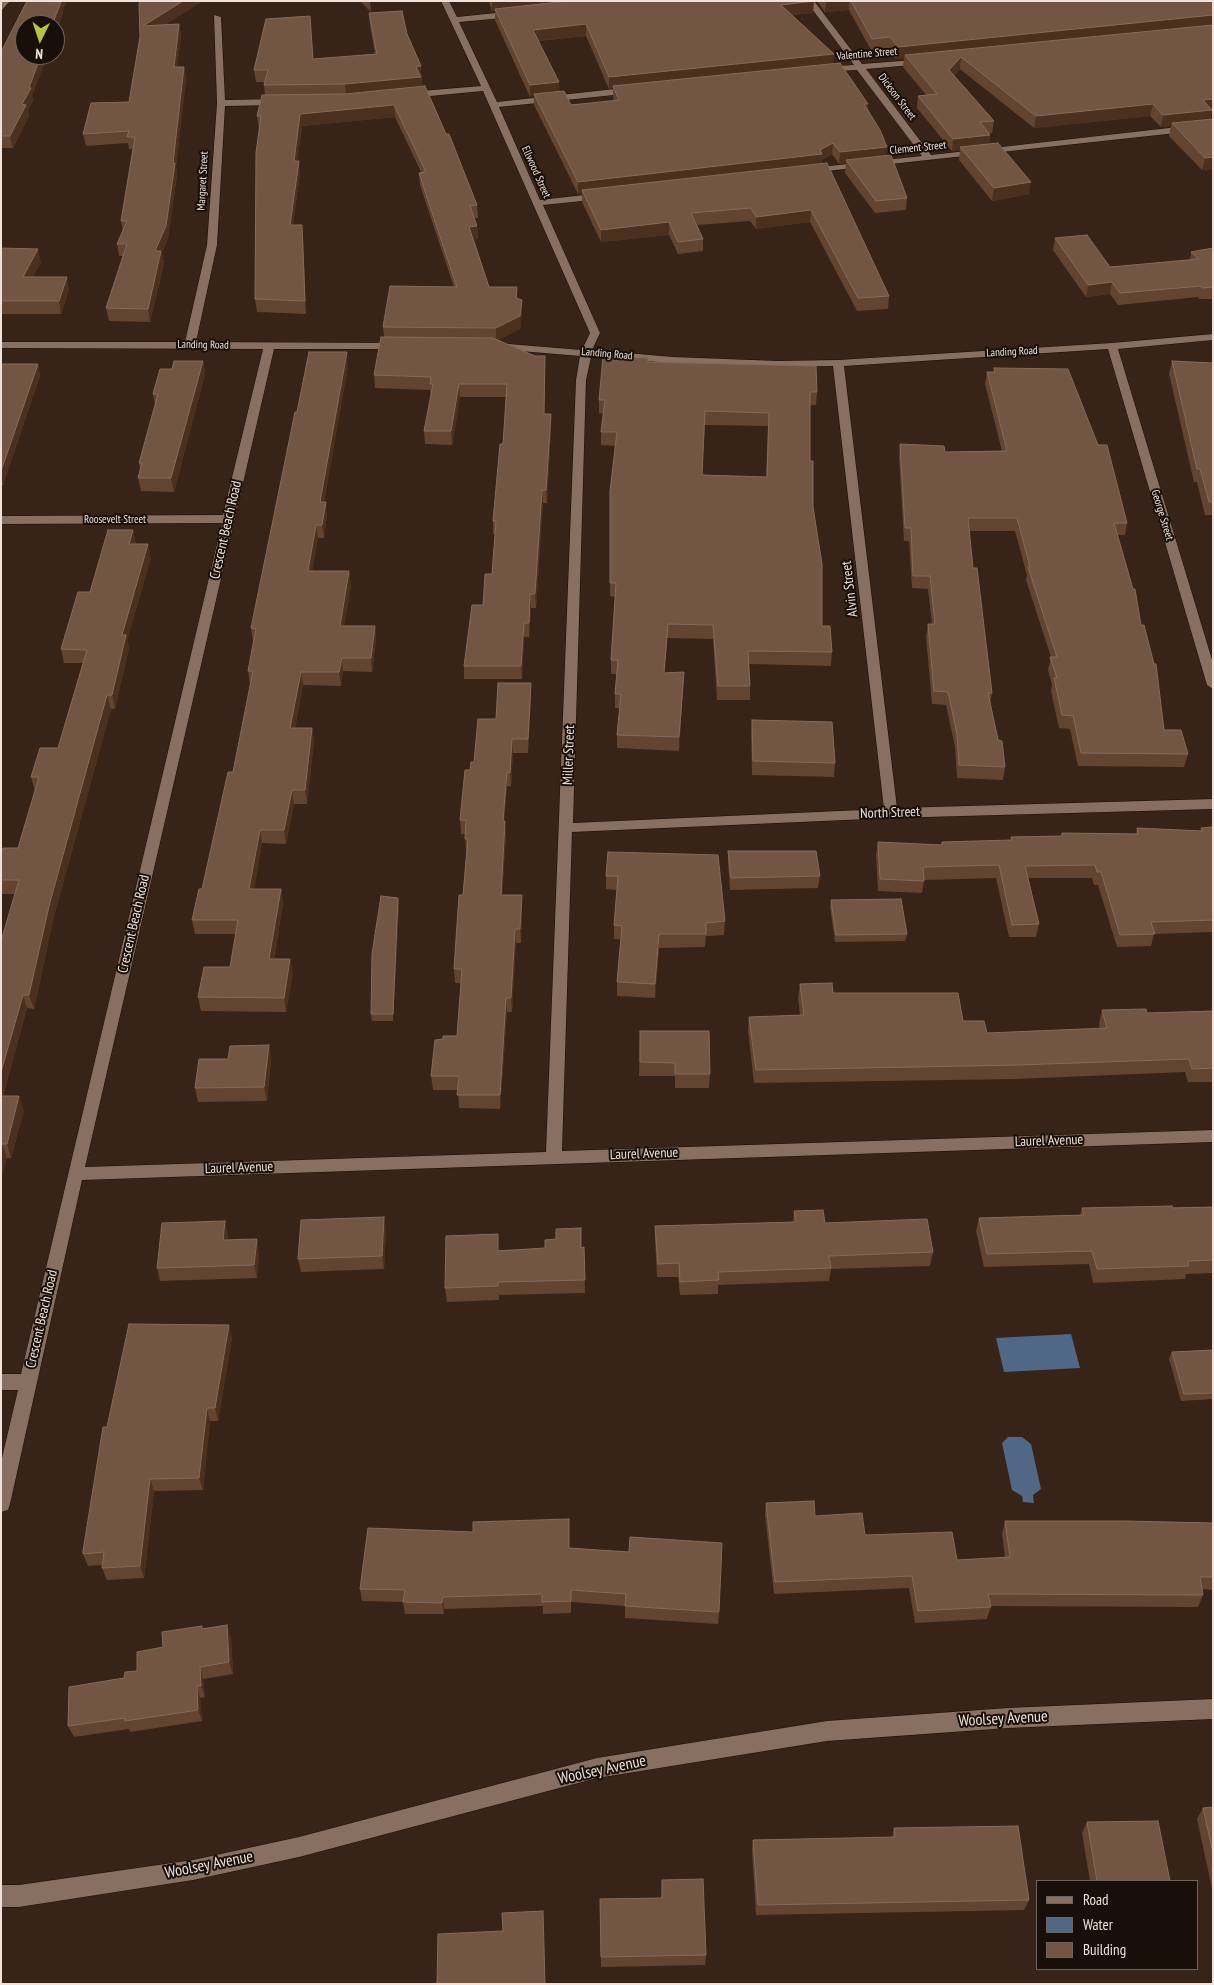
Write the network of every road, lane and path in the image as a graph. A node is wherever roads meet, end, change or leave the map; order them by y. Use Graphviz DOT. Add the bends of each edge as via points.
graph roads {
  1 [pos="6,1"];
  2 [pos="445,1"];
  3 [pos="810,1"];
  4 [pos="1,9"];
  5 [pos="521,14"];
  6 [pos="217,17"];
  7 [pos="454,20"];
  8 [pos="934,60"];
  9 [pos="859,66"];
  10 [pos="815,70"];
  11 [pos="486,88"];
  12 [pos="646,88"];
  13 [pos="402,96"];
  14 [pos="288,102"];
  15 [pos="221,103"];
  16 [pos="493,105"];
  17 [pos="1213,126"];
  18 [pos="929,158"];
  19 [pos="800,172"];
  20 [pos="614,194"];
  21 [pos="536,203"];
  22 [pos="1213,337"];
  23 [pos="1,345"];
  24 [pos="190,345"];
  25 [pos="485,345"];
  26 [pos="269,346"];
  27 [pos="410,346"];
  28 [pos="1112,346"];
  29 [pos="586,352"];
  30 [pos="838,363"];
  31 [pos="228,519"];
  32 [pos="1,520"];
  33 [pos="1213,685"];
  34 [pos="1213,804"];
  35 [pos="891,812"];
  36 [pos="567,828"];
  37 [pos="1213,1136"];
  38 [pos="554,1157"];
  39 [pos="75,1174"];
  40 [pos="1,1382"];
  41 [pos="28,1382"];
  42 [pos="1,1504"];
  43 [pos="1213,1709"];
  44 [pos="1,1896"];
  1 -- 4 [label="street"];
  2 -- 7 [label="street, Ellwood Street"];
  3 -- 9 [label="street, Dickson Street"];
  5 -- 7 [label="street"];
  6 -- 15 [label="street, Margaret Street"];
  7 -- 11 [label="street, Ellwood Street"];
  8 -- 9 [label="street, Valentine Street"];
  9 -- 10 [label="street, Valentine Street"];
  9 -- 18 [label="street, Dickson Street"];
  11 -- 13 [label="street"];
  11 -- 16 [label="street, Ellwood Street"];
  12 -- 16 [label="street"];
  14 -- 15 [label="street"];
  15 -- 24 [label="street, Margaret Street" via="212,245"];
  16 -- 21 [label="street, Ellwood Street"];
  17 -- 18 [label="street, Clement Street"];
  18 -- 19 [label="street, Clement Street"];
  20 -- 21 [label="street"];
  21 -- 29 [label="street, Ellwood Street" via="595,333"];
  22 -- 28 [label="street, Landing Road"];
  23 -- 24 [label="street, Landing Road"];
  24 -- 26 [label="street, Landing Road"];
  25 -- 29 [label="street, Landing Road"];
  26 -- 27 [label="street, Landing Road"];
  26 -- 31 [label="street, Crescent Beach Road"];
  28 -- 30 [label="street, Landing Road"];
  28 -- 33 [label="street, George Street"];
  29 -- 30 [label="street, Landing Road" via="740,363"];
  29 -- 36 [label="street, Miller Street" via="580,413"];
  30 -- 35 [label="street, Alvin Street"];
  31 -- 32 [label="street, Roosevelt Street"];
  31 -- 39 [label="street, Crescent Beach Road"];
  34 -- 35 [label="street, North Street"];
  35 -- 36 [label="street, North Street"];
  36 -- 38 [label="street, Miller Street"];
  37 -- 38 [label="street, Laurel Avenue"];
  38 -- 39 [label="street, Laurel Avenue"];
  39 -- 41 [label="street, Crescent Beach Road"];
  40 -- 41 [label="street"];
  41 -- 42 [label="street, Crescent Beach Road"];
  43 -- 44 [label="street, Woolsey Avenue" via="1008,1718 827,1731 597,1768 299,1847 193,1870"];
}
